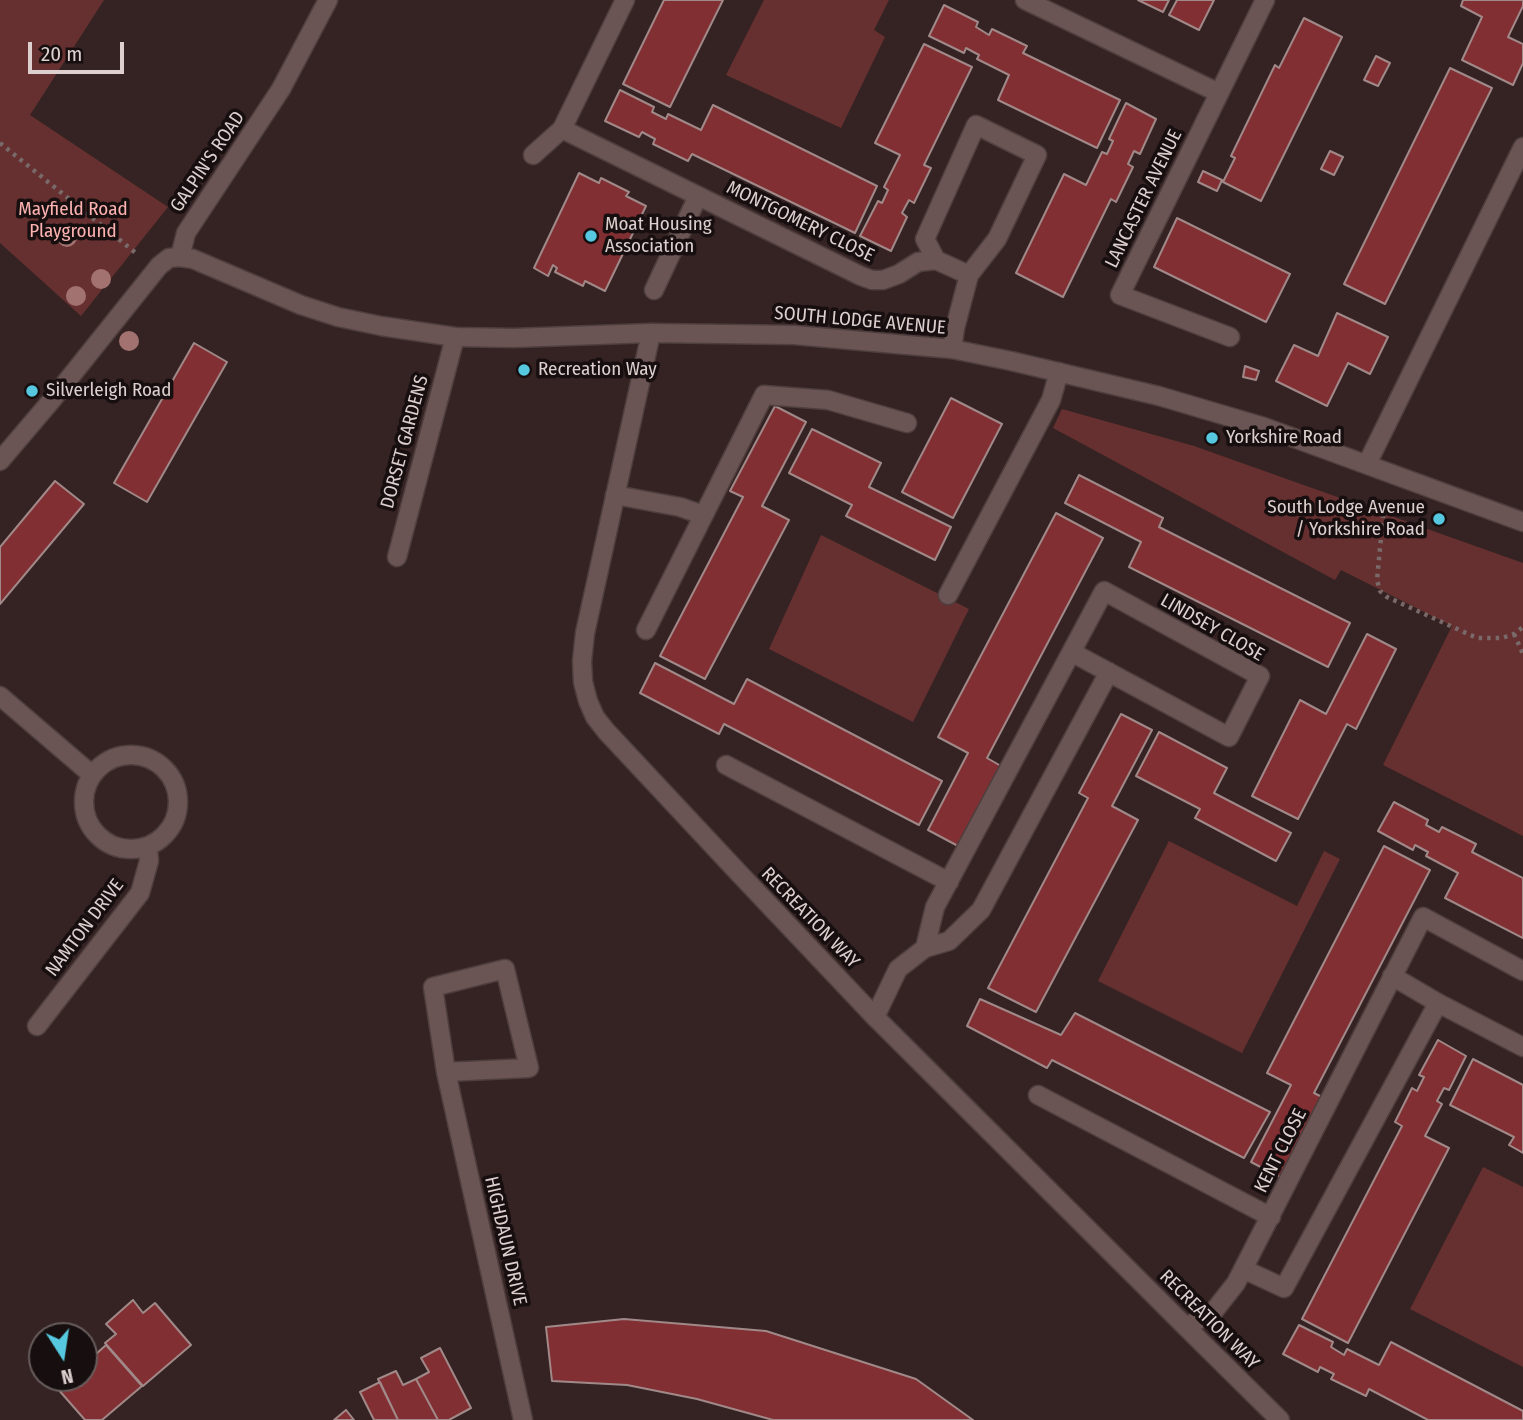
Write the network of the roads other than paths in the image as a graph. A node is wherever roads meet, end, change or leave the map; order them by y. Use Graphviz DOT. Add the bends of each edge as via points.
graph roads {
  1 [pos="328,0"];
  2 [pos="625,0"];
  3 [pos="1025,0"];
  4 [pos="1265,0"];
  5 [pos="1219,93"];
  6 [pos="562,129"];
  7 [pos="1523,147"];
  8 [pos="533,155"];
  9 [pos="1518,168"];
  10 [pos="698,196"];
  11 [pos="180,257"];
  12 [pos="936,260"];
  13 [pos="969,275"];
  14 [pos="654,290"];
  15 [pos="651,333"];
  16 [pos="455,337"];
  17 [pos="1230,337"];
  18 [pos="952,349"];
  19 [pos="1059,372"];
  20 [pos="907,423"];
  21 [pos="0,461"];
  22 [pos="1367,464"];
  23 [pos="615,495"];
  24 [pos="703,515"];
  25 [pos="1523,522"];
  26 [pos="397,556"];
  27 [pos="948,595"];
  28 [pos="646,630"];
  29 [pos="1073,653"];
  30 [pos="1109,672"];
  31 [pos="0,696"];
  32 [pos="726,765"];
  33 [pos="91,774"];
  34 [pos="148,848"];
  35 [pos="949,882"];
  36 [pos="925,948"];
  37 [pos="1523,971"];
  38 [pos="1392,976"];
  39 [pos="1438,1003"];
  40 [pos="875,1017"];
  41 [pos="37,1026"];
  42 [pos="1523,1047"];
  43 [pos="446,1072"];
  44 [pos="1038,1095"];
  45 [pos="1271,1217"];
  46 [pos="1243,1269"];
  47 [pos="1185,1326"];
  48 [pos="523,1420"];
  49 [pos="1280,1420"];
  1 -- 11 [label="street, GALPIN'S ROAD" via="281,89 186,233"];
  2 -- 6 [label="street"];
  3 -- 5 [label="street"];
  4 -- 5 [label="street, LANCASTER AVENUE"];
  5 -- 17 [label="street, LANCASTER AVENUE" via="1121,295"];
  6 -- 8 [label="street"];
  6 -- 10 [label="street, MONTGOMERY CLOSE"];
  7 -- 9 [label="street"];
  9 -- 22 [label="street"];
  10 -- 12 [label="street, MONTGOMERY CLOSE" via="872,280 891,278 918,262"];
  10 -- 14 [label="street"];
  11 -- 16 [label="street, SOUTH LODGE AVENUE" via="338,317"];
  11 -- 21 [label="street" via="159,266"];
  12 -- 13 [label="street"];
  12 -- 13 [label="street" via="925,239 976,125 1037,155 997,239"];
  13 -- 18 [label="street"];
  15 -- 16 [label="street, SOUTH LODGE AVENUE"];
  15 -- 18 [label="street, SOUTH LODGE AVENUE" via="794,335"];
  15 -- 23 [label="street, RECREATION WAY"];
  16 -- 26 [label="street, DORSET GARDENS"];
  18 -- 19 [label="street, SOUTH LODGE AVENUE"];
  19 -- 22 [label="street, SOUTH LODGE AVENUE" via="1215,412"];
  19 -- 27 [label="street" via="1051,400"];
  20 -- 24 [label="street" via="828,400 764,395"];
  22 -- 25 [label="street, SOUTH LODGE AVENUE"];
  23 -- 24 [label="street"];
  23 -- 40 [label="street, RECREATION WAY" via="584,634 582,661 588,701 606,731"];
  24 -- 28 [label="street"];
  29 -- 30 [label="street, LINDSEY CLOSE"];
  29 -- 30 [label="street, LINDSEY CLOSE" via="1104,591 1260,676 1229,737"];
  29 -- 35 [label="street, LINDSEY CLOSE"];
  30 -- 36 [label="street" via="981,910 949,941"];
  31 -- 33 [label="street"];
  32 -- 35 [label="street"];
  33 -- 34 [label="street, NAMTON DRIVE" via="83,808 97,836 124,850"];
  33 -- 34 [label="street" via="113,758 129,755 152,760 170,775 177,789 175,820 167,834"];
  34 -- 41 [label="street, NAMTON DRIVE" via="140,893"];
  35 -- 36 [label="street, LINDSEY CLOSE" via="935,907"];
  36 -- 40 [label="street" via="898,969"];
  37 -- 38 [label="street, KENT CLOSE" via="1423,918"];
  38 -- 39 [label="street"];
  38 -- 45 [label="street, KENT CLOSE"];
  39 -- 42 [label="street"];
  39 -- 46 [label="street" via="1284,1288"];
  40 -- 47 [label="street, RECREATION WAY"];
  43 -- 43 [label="street, HIGHDAUN DRIVE" via="433,987 505,969 530,1068"];
  43 -- 48 [label="street, HIGHDAUN DRIVE"];
  44 -- 45 [label="street"];
  45 -- 46 [label="street, KENT CLOSE"];
  46 -- 47 [label="street, KENT CLOSE" via="1214,1311"];
  47 -- 49 [label="street, RECREATION WAY"];
}
